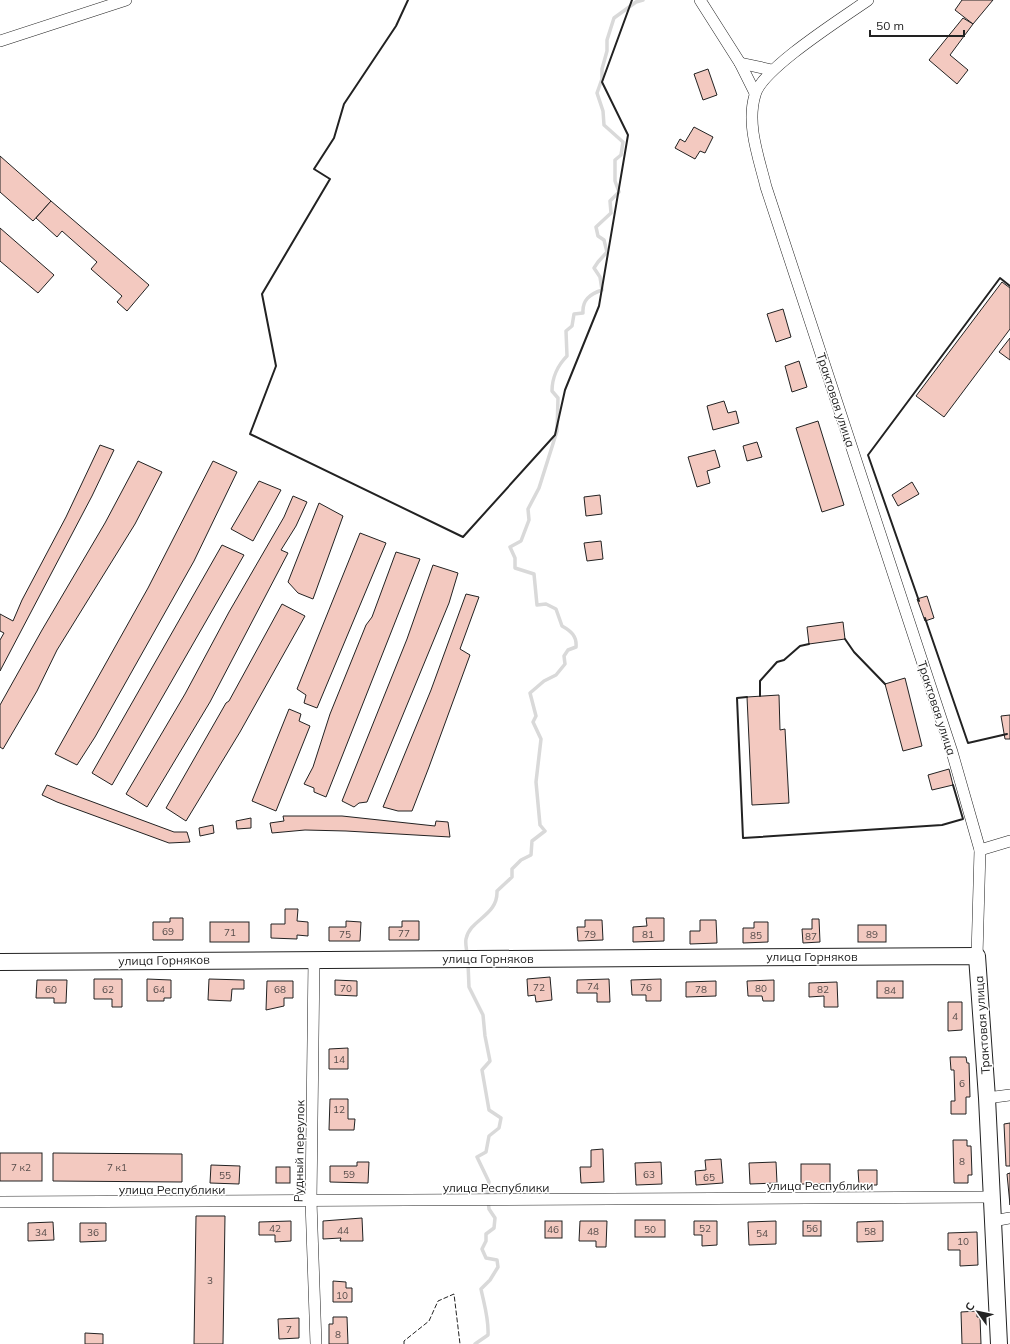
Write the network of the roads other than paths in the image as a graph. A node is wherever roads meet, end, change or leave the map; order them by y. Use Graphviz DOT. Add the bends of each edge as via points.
graph roads {
  1 [pos="126,0"];
  2 [pos="700,0"];
  3 [pos="868,0"];
  4 [pos="0,41"];
  5 [pos="740,63"];
  6 [pos="772,70"];
  7 [pos="755,94"];
  8 [pos="1010,841"];
  9 [pos="980,850"];
  10 [pos="977,956"];
  11 [pos="314,959"];
  12 [pos="0,962"];
  13 [pos="1010,1095"];
  14 [pos="988,1098"];
  15 [pos="991,1198"];
  16 [pos="311,1201"];
  17 [pos="0,1202"];
  18 [pos="1010,1218"];
  19 [pos="993,1221"];
  20 [pos="316,1344"];
  21 [pos="999,1344"];
  1 -- 4 [label="street"];
  2 -- 5 [label="street"];
  3 -- 6 [label="street"];
  5 -- 6 [label="street"];
  5 -- 7 [label="street"];
  6 -- 7 [label="street" via="763,79"];
  7 -- 9 [label="street, Трактовая улица" via="752,128 766,187 952,752"];
  8 -- 9 [label="street"];
  9 -- 10 [label="street, Трактовая улица"];
  10 -- 11 [label="street, улица Горняков"];
  10 -- 14 [label="street, Трактовая улица"];
  11 -- 12 [label="street, улица Горняков"];
  11 -- 16 [label="street, Рудный переулок"];
  13 -- 14 [label="street"];
  14 -- 15 [label="street, Трактовая улица"];
  15 -- 16 [label="street, улица Республики"];
  15 -- 19 [label="street, Трактовая улица"];
  16 -- 17 [label="street, улица Республики"];
  16 -- 20 [label="street, Рудный переулок"];
  18 -- 19 [label="street"];
  19 -- 21 [label="street, Трактовая улица"];
}
